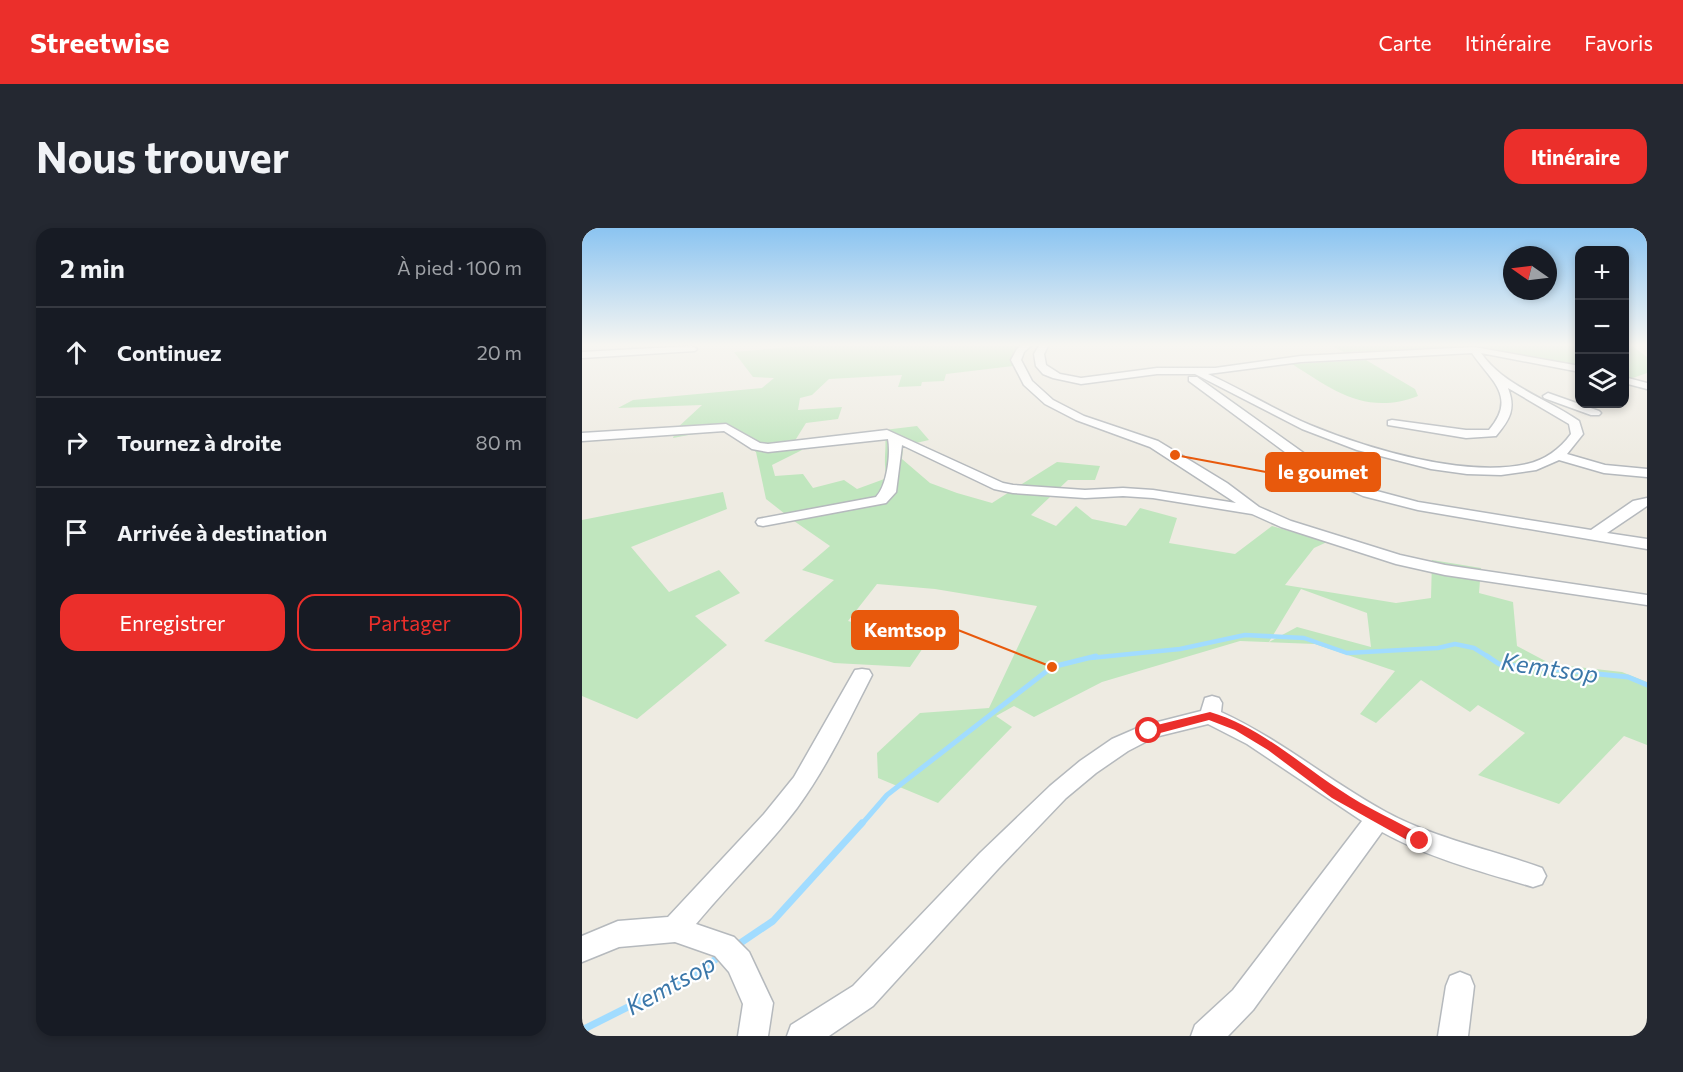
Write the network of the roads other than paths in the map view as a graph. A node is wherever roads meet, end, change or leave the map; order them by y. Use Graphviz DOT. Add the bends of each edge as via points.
graph roads {
  1 [pos="1499,381"];
  2 [pos="1027,382"];
  3 [pos="1201,382"];
  4 [pos="1215,382"];
  5 [pos="1500,382"];
  6 [pos="1501,382"];
  7 [pos="1631,382"];
  8 [pos="1647,386"];
  9 [pos="1595,413"];
  10 [pos="1392,423"];
  11 [pos="582,437"];
  12 [pos="894,437"];
  13 [pos="1557,455"];
  14 [pos="1646,472"];
  15 [pos="1647,502"];
  16 [pos="1254,510"];
  17 [pos="763,522"];
  18 [pos="1594,535"];
  19 [pos="1647,544"];
  20 [pos="1647,600"];
  21 [pos="862,675"];
  22 [pos="1378,819"];
  23 [pos="1533,876"];
  24 [pos="675,929"];
  25 [pos="582,949"];
  26 [pos="1460,986"];
  27 [pos="753,1036"];
  28 [pos="801,1036"];
  29 [pos="1206,1036"];
  30 [pos="1453,1036"];
  1 -- 10 [label="street" via="1509,402 1508,416 1492,433 1466,434"];
  2 -- 16 [label="street" via="1049,402 1080,418 1154,444"];
  3 -- 18 [label="street" via="1321,472 1368,493 1418,506"];
  4 -- 13 [label="street" via="1306,427 1429,465 1466,471 1504,470 1533,467"];
  5 -- 13 [label="street" via="1575,423 1577,434"];
  6 -- 9 [label="street"];
  7 -- 8 [label="street"];
  11 -- 12 [label="street" via="726,427 756,446 768,448 880,433"];
  12 -- 16 [label="street" via="1013,489 1153,494"];
  12 -- 17 [label="street" via="889,492 881,500"];
  13 -- 14 [label="street" via="1604,469"];
  15 -- 18 [label="street" via="1638,504"];
  16 -- 20 [label="street" via="1396,559"];
  18 -- 19 [label="street"];
  21 -- 24 [label="street" via="801,783"];
  22 -- 23 [label="street" via="1420,841"];
  22 -- 28 [label="street" via="1211,709 1149,731 1119,745 1058,792 862,996"];
  22 -- 29 [label="street" via="1243,1000"];
  24 -- 25 [label="street" via="618,934"];
  24 -- 27 [label="street" via="724,946 739,962 758,1003"];
  26 -- 30 [label="street"];
}
